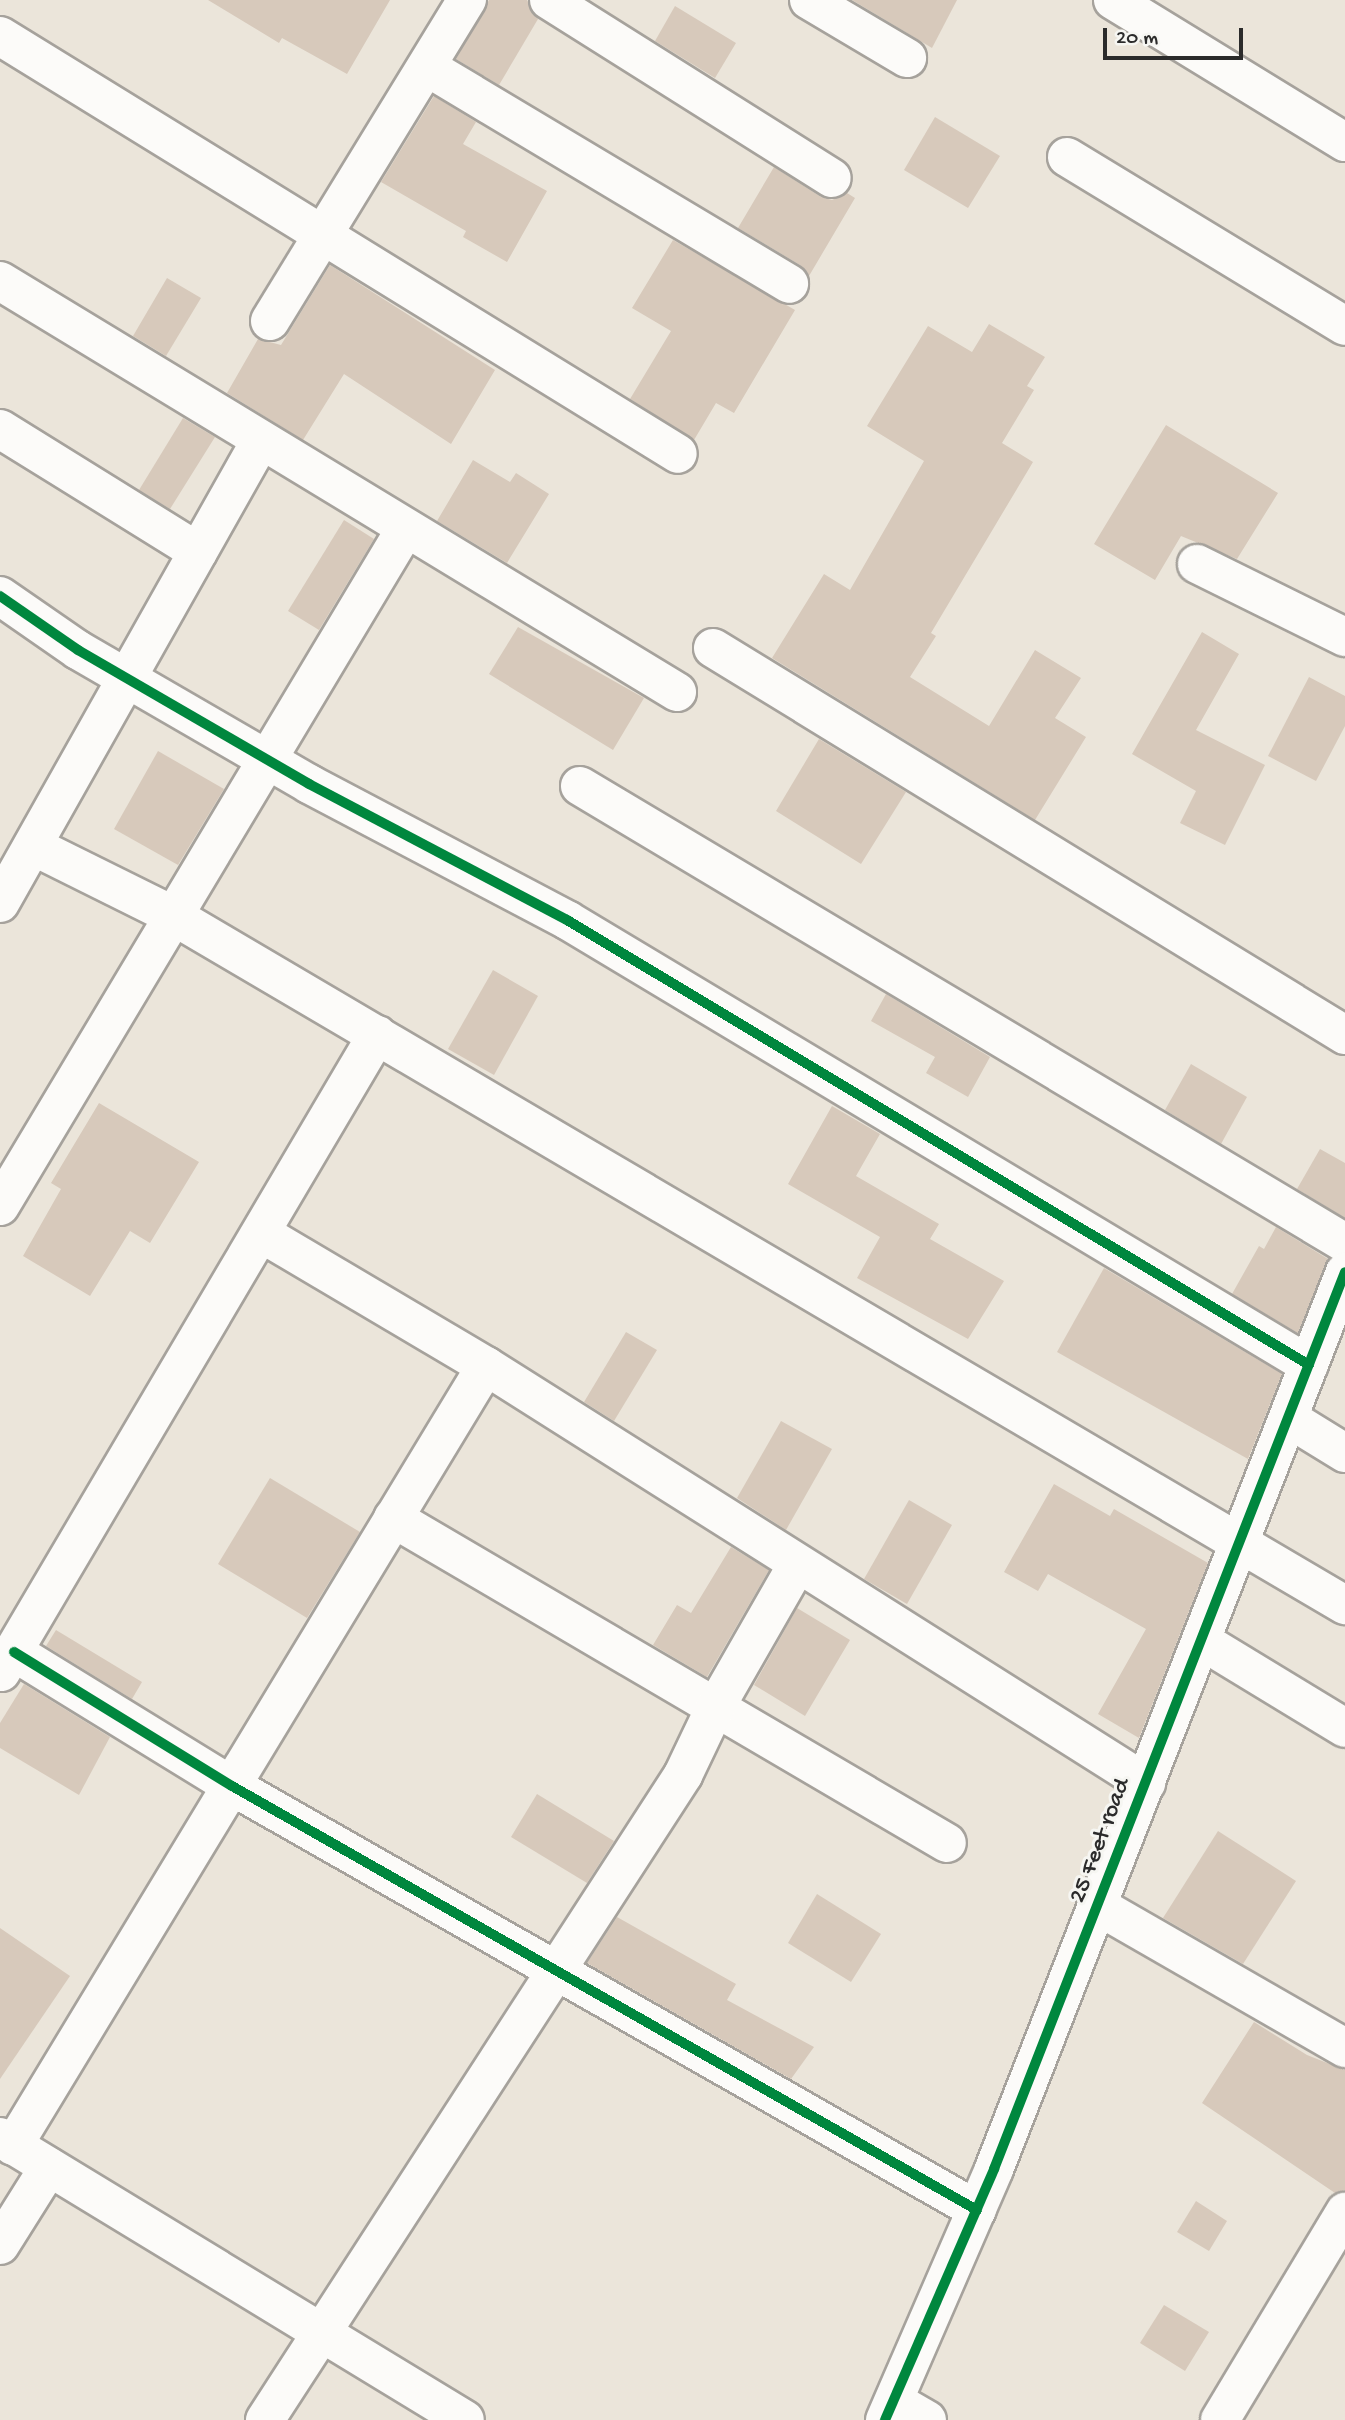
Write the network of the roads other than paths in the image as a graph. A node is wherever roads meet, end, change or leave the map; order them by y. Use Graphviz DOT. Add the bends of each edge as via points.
graph roads {
  1 [pos="467,0"];
  2 [pos="549,0"];
  3 [pos="809,0"];
  4 [pos="1113,0"];
  5 [pos="0,36"];
  6 [pos="907,58"];
  7 [pos="427,67"];
  8 [pos="1345,142"];
  9 [pos="1067,157"];
  10 [pos="832,178"];
  11 [pos="324,239"];
  12 [pos="0,281"];
  13 [pos="789,284"];
  14 [pos="270,321"];
  15 [pos="1345,326"];
  16 [pos="0,429"];
  17 [pos="261,440"];
  18 [pos="678,454"];
  19 [pos="406,528"];
  20 [pos="198,552"];
  21 [pos="1197,564"];
  22 [pos="0,596"];
  23 [pos="1345,637"];
  24 [pos="713,648"];
  25 [pos="127,678"];
  26 [pos="677,692"];
  27 [pos="269,760"];
  28 [pos="580,786"];
  29 [pos="33,846"];
  30 [pos="0,903"];
  31 [pos="172,915"];
  32 [pos="377,1035"];
  33 [pos="1345,1035"];
  34 [pos="0,1206"];
  35 [pos="261,1233"];
  36 [pos="1345,1243"];
  37 [pos="1345,1272"];
  38 [pos="1309,1365"];
  39 [pos="486,1366"];
  40 [pos="1288,1418"];
  41 [pos="1345,1453"];
  42 [pos="393,1518"];
  43 [pos="1240,1542"];
  44 [pos="797,1565"];
  45 [pos="1345,1605"];
  46 [pos="1202,1641"];
  47 [pos="7,1663"];
  48 [pos="715,1708"];
  49 [pos="1345,1728"];
  50 [pos="1146,1783"];
  51 [pos="232,1786"];
  52 [pos="947,1843"];
  53 [pos="1098,1906"];
  54 [pos="558,1968"];
  55 [pos="1345,2048"];
  56 [pos="7,2141"];
  57 [pos="49,2167"];
  58 [pos="977,2210"];
  59 [pos="1345,2211"];
  60 [pos="0,2245"];
  61 [pos="320,2334"];
  62 [pos="889,2410"];
  63 [pos="448,2416"];
  64 [pos="265,2420"];
  65 [pos="927,2420"];
  66 [pos="1220,2420"];
  1 -- 7 [label="street"];
  2 -- 10 [label="street"];
  3 -- 6 [label="street"];
  4 -- 8 [label="street"];
  5 -- 11 [label="street"];
  7 -- 11 [label="street"];
  7 -- 13 [label="street"];
  9 -- 15 [label="street"];
  11 -- 14 [label="street"];
  11 -- 18 [label="street"];
  12 -- 17 [label="street"];
  16 -- 20 [label="street"];
  17 -- 19 [label="street"];
  17 -- 20 [label="street"];
  19 -- 26 [label="street"];
  19 -- 27 [label="street"];
  20 -- 25 [label="street"];
  21 -- 23 [label="street"];
  22 -- 25 [label="street"];
  24 -- 33 [label="street"];
  25 -- 27 [label="street"];
  25 -- 29 [label="street"];
  27 -- 31 [label="street"];
  27 -- 38 [label="street" via="567,920"];
  28 -- 36 [label="street"];
  29 -- 30 [label="street"];
  29 -- 31 [label="street"];
  31 -- 32 [label="street"];
  31 -- 34 [label="street"];
  32 -- 35 [label="street"];
  32 -- 43 [label="street"];
  35 -- 39 [label="street"];
  35 -- 47 [label="street"];
  37 -- 38 [label="street, 25 Feet road"];
  38 -- 40 [label="street, 25 Feet road"];
  39 -- 42 [label="street"];
  39 -- 44 [label="street"];
  40 -- 41 [label="street"];
  40 -- 43 [label="street, 25 Feet road"];
  42 -- 48 [label="street"];
  42 -- 51 [label="street"];
  43 -- 45 [label="street"];
  43 -- 46 [label="street, 25 Feet road"];
  44 -- 48 [label="street"];
  44 -- 50 [label="street"];
  46 -- 49 [label="street"];
  46 -- 50 [label="street, 25 Feet road"];
  47 -- 51 [label="street"];
  48 -- 52 [label="street"];
  48 -- 54 [label="street" via="683,1775"];
  50 -- 53 [label="street, 25 Feet road"];
  51 -- 54 [label="street"];
  51 -- 56 [label="street"];
  53 -- 55 [label="street"];
  53 -- 58 [label="street, 25 Feet road"];
  54 -- 58 [label="street"];
  54 -- 61 [label="street"];
  56 -- 57 [label="street"];
  57 -- 60 [label="street"];
  57 -- 61 [label="street"];
  58 -- 62 [label="street, 25 Feet road"];
  59 -- 66 [label="street"];
  61 -- 63 [label="street"];
  61 -- 64 [label="street"];
  62 -- 65 [label="street"];
}
